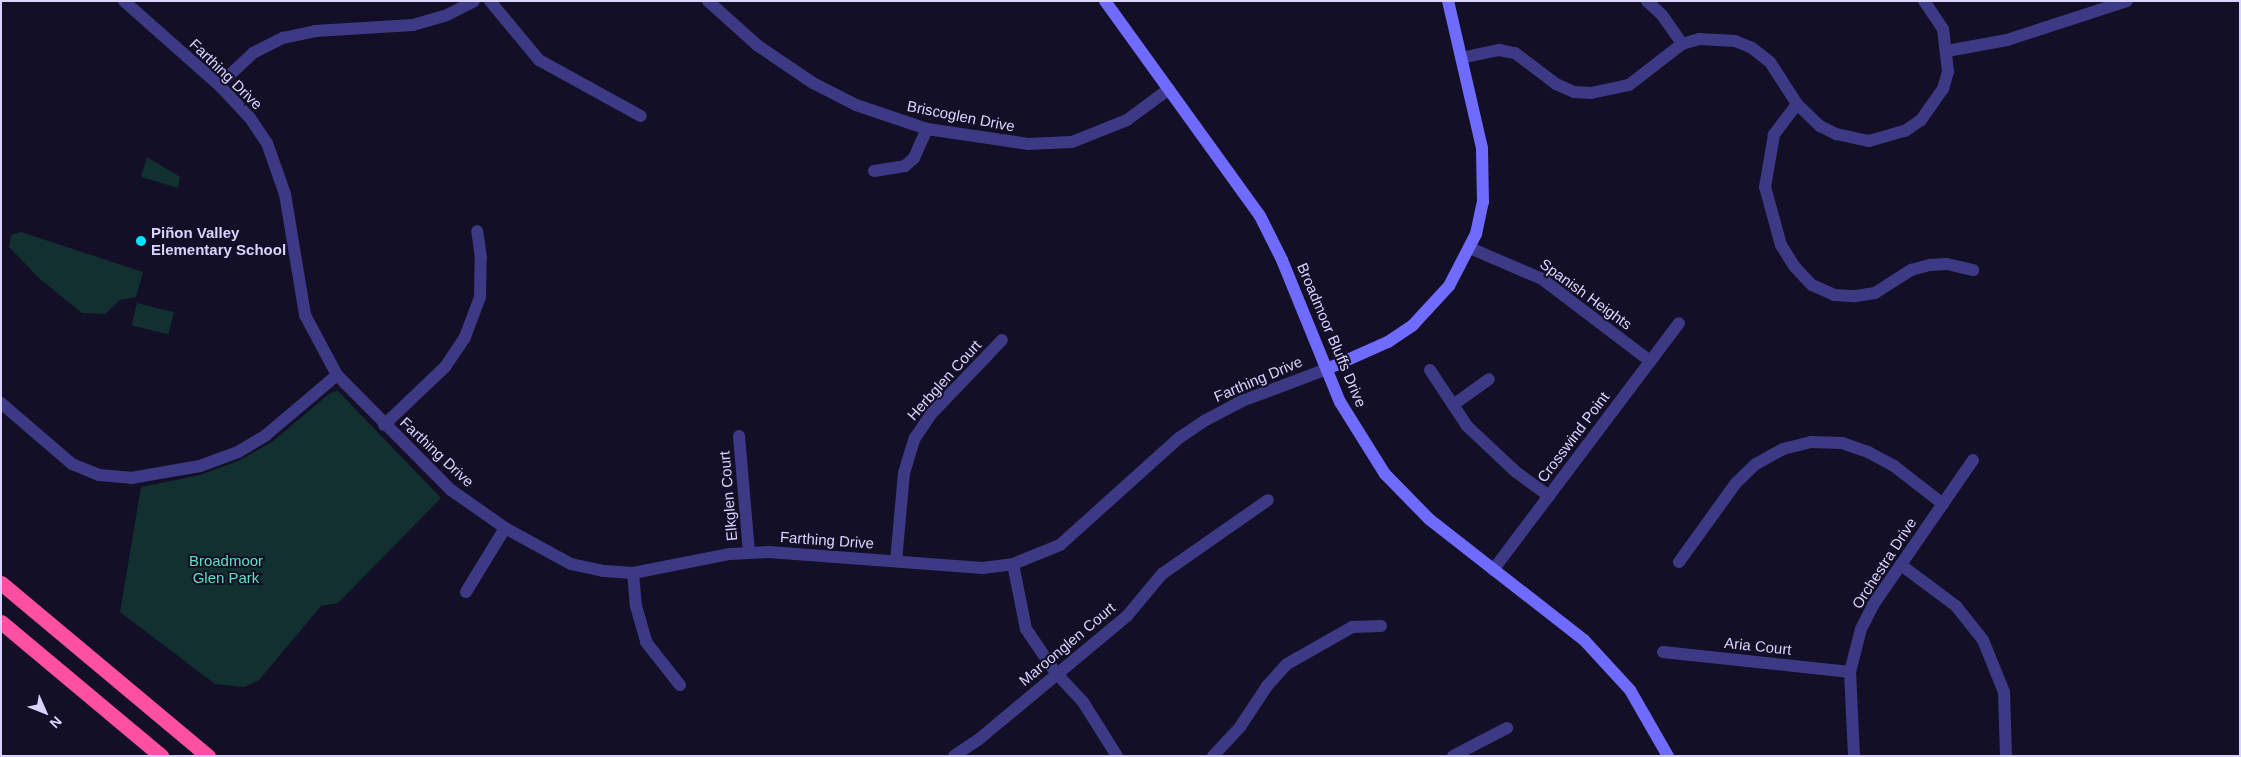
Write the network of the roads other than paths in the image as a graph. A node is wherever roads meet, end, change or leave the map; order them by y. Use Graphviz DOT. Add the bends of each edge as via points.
graph roads {
  1 [pos="124,1"];
  2 [pos="474,1"];
  3 [pos="490,1"];
  4 [pos="708,1"];
  5 [pos="1105,1"];
  6 [pos="1448,1"];
  7 [pos="1647,1"];
  8 [pos="1924,1"];
  9 [pos="2127,1"];
  10 [pos="1682,44"];
  11 [pos="1947,51"];
  12 [pos="1461,58"];
  13 [pos="219,85"];
  14 [pos="1169,89"];
  15 [pos="1797,104"];
  16 [pos="641,116"];
  17 [pos="928,129"];
  18 [pos="874,171"];
  19 [pos="477,231"];
  20 [pos="1470,248"];
  21 [pos="1973,270"];
  22 [pos="1679,323"];
  23 [pos="1002,340"];
  24 [pos="1650,361"];
  25 [pos="1327,369"];
  26 [pos="1430,370"];
  27 [pos="337,375"];
  28 [pos="1489,379"];
  29 [pos="1,403"];
  30 [pos="1453,405"];
  31 [pos="384,424"];
  32 [pos="739,436"];
  33 [pos="1973,460"];
  34 [pos="1549,496"];
  35 [pos="1268,500"];
  36 [pos="1943,504"];
  37 [pos="505,528"];
  38 [pos="749,552"];
  39 [pos="896,561"];
  40 [pos="1679,562"];
  41 [pos="1012,564"];
  42 [pos="1901,565"];
  43 [pos="1493,570"];
  44 [pos="633,573"];
  45 [pos="1,583"];
  46 [pos="466,592"];
  47 [pos="1,622"];
  48 [pos="1381,626"];
  49 [pos="1663,652"];
  50 [pos="1850,672"];
  51 [pos="1056,673"];
  52 [pos="680,685"];
  53 [pos="1507,728"];
  54 [pos="161,756"];
  55 [pos="208,756"];
  56 [pos="954,756"];
  57 [pos="1118,756"];
  58 [pos="1213,756"];
  59 [pos="1453,756"];
  60 [pos="1668,756"];
  61 [pos="1854,756"];
  62 [pos="2006,756"];
  1 -- 13 [label="street, Farthing Drive"];
  2 -- 13 [label="street" via="447,15 414,25 316,31 283,38 253,53"];
  3 -- 16 [label="street" via="539,60"];
  4 -- 17 [label="street, Briscoglen Drive" via="757,45 813,83 856,105"];
  5 -- 14 [label="street, Broadmoor Bluffs Drive"];
  6 -- 12 [label="street, Farthing Drive"];
  7 -- 10 [label="street" via="1662,15"];
  8 -- 11 [label="street" via="1943,29"];
  9 -- 11 [label="street" via="2007,40"];
  10 -- 12 [label="street" via="1629,84 1591,93 1574,92 1556,84 1515,53 1499,50"];
  10 -- 15 [label="street" via="1719,38 1752,48 1770,62"];
  11 -- 15 [label="street" via="1948,71 1934,105 1905,131 1887,138 1869,141 1836,134 1820,126"];
  12 -- 20 [label="street, Farthing Drive" via="1482,148 1484,173 1483,202"];
  13 -- 27 [label="street, Farthing Drive" via="259,130 276,160 306,315"];
  14 -- 17 [label="street, Briscoglen Drive" via="1127,120 1072,142 1028,144"];
  14 -- 25 [label="street, Broadmoor Bluffs Drive" via="1260,216 1282,260"];
  15 -- 21 [label="street" via="1774,135 1765,188 1782,245 1794,266 1812,285 1834,295 1856,296 1875,293 1911,270 1930,265 1947,264"];
  17 -- 18 [label="street" via="920,148 905,166"];
  19 -- 31 [label="street" via="481,258 480,297 465,337 445,367"];
  20 -- 24 [label="street, Spanish Heights" via="1542,279"];
  20 -- 25 [label="street, Farthing Drive" via="1449,286 1413,325 1388,342"];
  22 -- 24 [label="street, Crosswind Point"];
  23 -- 39 [label="street, Herbglen Court" via="932,413 915,438 904,473"];
  24 -- 34 [label="street, Crosswind Point"];
  25 -- 41 [label="street, Farthing Drive" via="1242,401 1206,420 1179,438 1060,545"];
  25 -- 43 [label="street, Broadmoor Bluffs Drive" via="1340,402 1385,474 1429,520"];
  26 -- 30 [label="street"];
  27 -- 29 [label="street" via="274,430 238,452 200,466 131,478 99,475 72,464"];
  27 -- 31 [label="street, Farthing Drive"];
  28 -- 30 [label="street"];
  30 -- 34 [label="street" via="1467,426"];
  31 -- 37 [label="street, Farthing Drive" via="445,485"];
  32 -- 38 [label="street, Elkglen Court"];
  33 -- 36 [label="street, Orchestra Drive"];
  34 -- 43 [label="street, Crosswind Point"];
  35 -- 51 [label="street, Maroonglen Court" via="1162,574 1127,616"];
  36 -- 40 [label="street" via="1894,466 1868,452 1842,444 1811,442 1783,449 1756,464 1736,483"];
  36 -- 42 [label="street, Orchestra Drive"];
  37 -- 44 [label="street, Farthing Drive" via="571,564"];
  37 -- 46 [label="street"];
  38 -- 39 [label="street, Farthing Drive"];
  38 -- 44 [label="street, Farthing Drive"];
  39 -- 41 [label="street, Farthing Drive" via="982,568"];
  41 -- 51 [label="street" via="1026,629"];
  42 -- 50 [label="street, Orchestra Drive" via="1873,605 1862,629"];
  42 -- 62 [label="street" via="1956,606 1983,640 2004,692"];
  43 -- 60 [label="street, Broadmoor Bluffs Drive" via="1584,640 1608,665 1630,690"];
  44 -- 52 [label="street" via="636,606 646,642"];
  45 -- 55 [label="highway"];
  47 -- 54 [label="highway"];
  48 -- 58 [label="street" via="1352,627 1287,664 1267,686 1240,728"];
  49 -- 50 [label="street, Aria Court"];
  50 -- 61 [label="street, Orchestra Drive"];
  51 -- 56 [label="street, Maroonglen Court" via="978,740"];
  51 -- 57 [label="street" via="1083,702"];
  53 -- 59 [label="street"];
}
